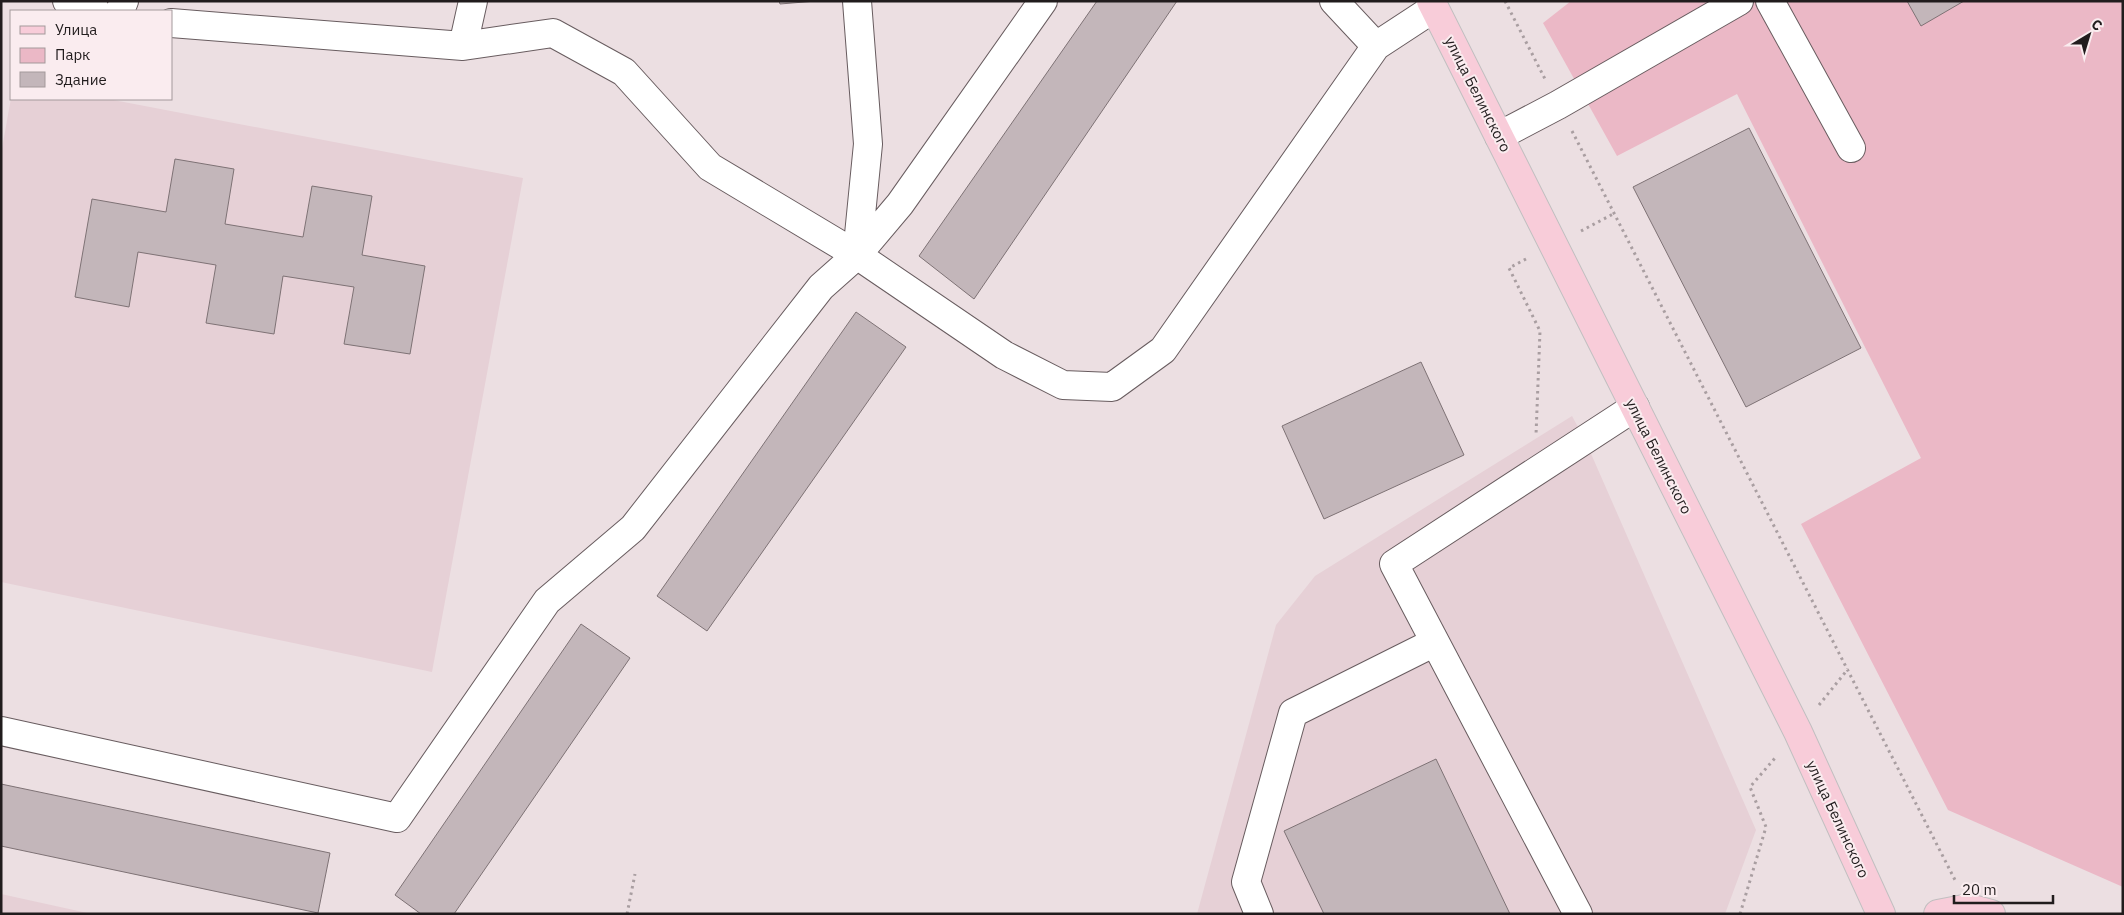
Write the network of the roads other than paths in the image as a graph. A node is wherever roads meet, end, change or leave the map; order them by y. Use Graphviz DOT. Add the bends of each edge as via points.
graph roads {
  1 [pos="67,1"];
  2 [pos="473,1"];
  3 [pos="857,1"];
  4 [pos="1043,1"];
  5 [pos="1334,1"];
  6 [pos="1739,1"];
  7 [pos="1770,1"];
  8 [pos="1432,4"];
  9 [pos="93,10"];
  10 [pos="172,23"];
  11 [pos="464,46"];
  12 [pos="1376,46"];
  13 [pos="1499,136"];
  14 [pos="1851,148"];
  15 [pos="857,255"];
  16 [pos="1635,407"];
  17 [pos="1435,642"];
  18 [pos="1,731"];
  19 [pos="1980,911"];
  20 [pos="1259,914"];
  21 [pos="1578,914"];
  22 [pos="1881,914"];
  23 [pos="1938,914"];
  1 -- 9 [label="lane"];
  2 -- 11 [label="lane"];
  3 -- 15 [label="lane" via="868,144"];
  4 -- 15 [label="lane" via="900,204"];
  5 -- 12 [label="lane"];
  6 -- 13 [label="lane" via="1558,106"];
  7 -- 14 [label="lane"];
  8 -- 12 [label="lane"];
  8 -- 13 [label="main road, улица Белинского"];
  10 -- 11 [label="lane"];
  11 -- 15 [label="lane" via="553,33 624,72 710,167"];
  12 -- 15 [label="lane" via="1163,350 1112,387 1063,386 1004,355"];
  13 -- 16 [label="main road, улица Белинского"];
  15 -- 18 [label="lane" via="821,287 633,528 547,601 397,818"];
  16 -- 17 [label="lane" via="1394,564"];
  16 -- 22 [label="main road, улица Белинского" via="1798,732"];
  17 -- 20 [label="lane" via="1293,713 1246,882"];
  17 -- 21 [label="lane"];
  19 -- 23 [label="main road"];
}
